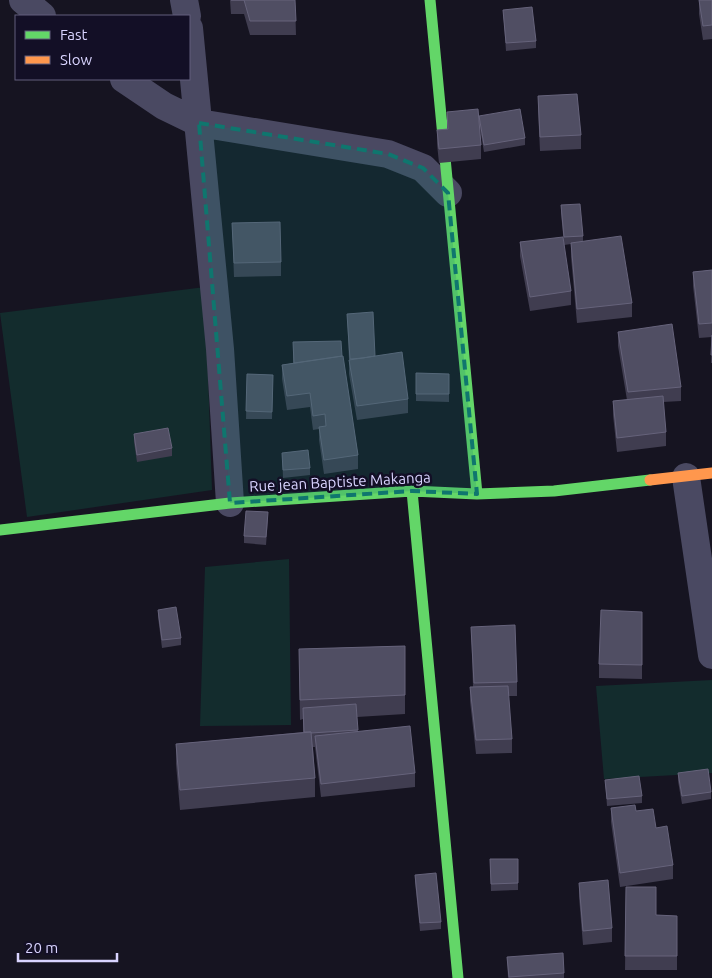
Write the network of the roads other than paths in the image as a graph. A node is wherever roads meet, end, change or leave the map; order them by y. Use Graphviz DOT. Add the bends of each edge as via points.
graph roads {
  1 [pos="23,0"];
  2 [pos="184,0"];
  3 [pos="430,0"];
  4 [pos="41,15"];
  5 [pos="187,15"];
  6 [pos="190,38"];
  7 [pos="125,80"];
  8 [pos="199,124"];
  9 [pos="448,193"];
  10 [pos="699,475"];
  11 [pos="412,491"];
  12 [pos="477,494"];
  13 [pos="230,503"];
  14 [pos="0,530"];
  15 [pos="712,655"];
  16 [pos="458,978"];
  1 -- 4 [label="street"];
  2 -- 5 [label="street"];
  3 -- 9 [label="street"];
  6 -- 8 [label="street"];
  7 -- 8 [label="street" via="164,106"];
  8 -- 9 [label="street" via="388,154 423,168"];
  8 -- 13 [label="street" via="220,349"];
  9 -- 12 [label="street"];
  10 -- 12 [label="street, Rue jean Baptiste Makanga" via="554,491"];
  10 -- 15 [label="street"];
  11 -- 12 [label="street, Rue jean Baptiste Makanga"];
  11 -- 13 [label="street, Rue jean Baptiste Makanga"];
  11 -- 16 [label="street"];
  13 -- 14 [label="street, Rue jean Baptiste Makanga"];
}
